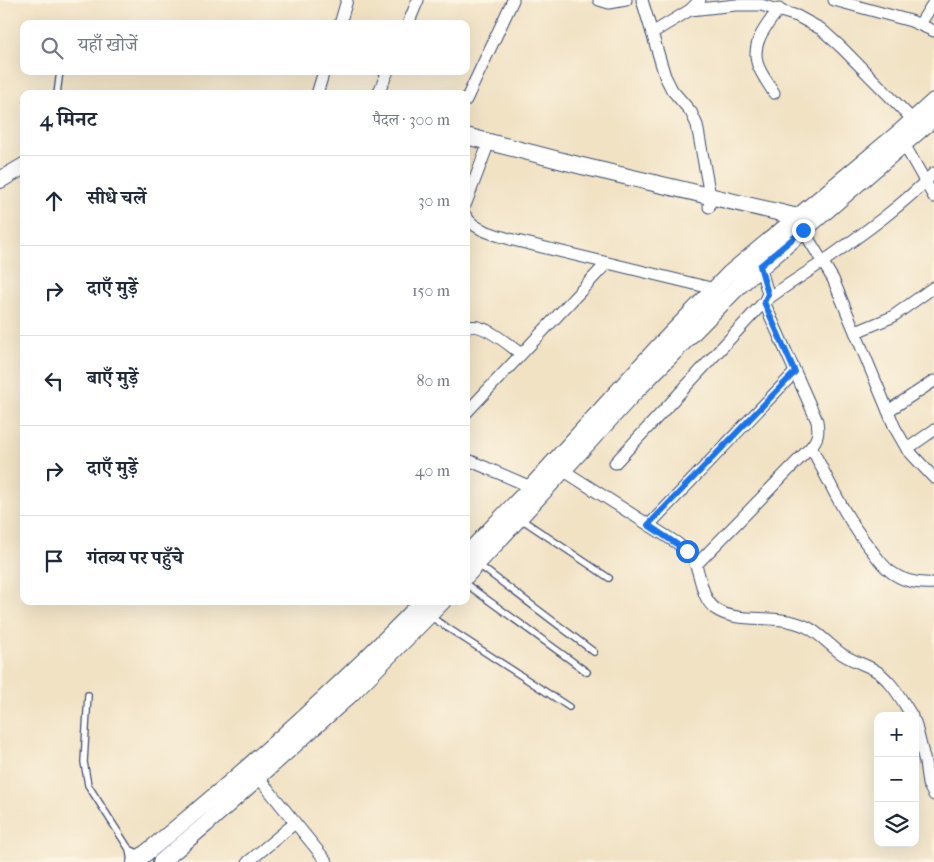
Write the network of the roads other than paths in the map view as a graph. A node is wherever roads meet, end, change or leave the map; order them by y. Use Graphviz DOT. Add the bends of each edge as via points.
graph roads {
  1 [pos="347,0"];
  2 [pos="418,0"];
  3 [pos="513,0"];
  4 [pos="599,0"];
  5 [pos="626,0"];
  6 [pos="642,0"];
  7 [pos="700,0"];
  8 [pos="834,0"];
  9 [pos="934,2"];
  10 [pos="779,9"];
  11 [pos="690,10"];
  12 [pos="341,20"];
  13 [pos="410,20"];
  14 [pos="920,24"];
  15 [pos="934,31"];
  16 [pos="652,33"];
  17 [pos="60,75"];
  18 [pos="323,75"];
  19 [pos="386,75"];
  20 [pos="58,90"];
  21 [pos="318,90"];
  22 [pos="380,90"];
  23 [pos="470,91"];
  24 [pos="774,93"];
  25 [pos="934,101"];
  26 [pos="934,118"];
  27 [pos="913,120"];
  28 [pos="470,137"];
  29 [pos="904,144"];
  30 [pos="470,145"];
  31 [pos="486,150"];
  32 [pos="20,156"];
  33 [pos="0,167"];
  34 [pos="20,168"];
  35 [pos="934,173"];
  36 [pos="0,180"];
  37 [pos="926,182"];
  38 [pos="470,193"];
  39 [pos="934,197"];
  40 [pos="709,201"];
  41 [pos="470,221"];
  42 [pos="795,223"];
  43 [pos="823,262"];
  44 [pos="607,263"];
  45 [pos="760,266"];
  46 [pos="714,289"];
  47 [pos="933,291"];
  48 [pos="764,302"];
  49 [pos="470,327"];
  50 [pos="856,332"];
  51 [pos="521,354"];
  52 [pos="795,372"];
  53 [pos="934,381"];
  54 [pos="470,409"];
  55 [pos="888,411"];
  56 [pos="934,430"];
  57 [pos="811,447"];
  58 [pos="907,448"];
  59 [pos="470,461"];
  60 [pos="615,463"];
  61 [pos="558,466"];
  62 [pos="934,478"];
  63 [pos="531,487"];
  64 [pos="519,518"];
  65 [pos="648,525"];
  66 [pos="472,560"];
  67 [pos="696,565"];
  68 [pos="609,578"];
  69 [pos="934,583"];
  70 [pos="470,587"];
  71 [pos="426,608"];
  72 [pos="594,652"];
  73 [pos="587,672"];
  74 [pos="88,695"];
  75 [pos="569,706"];
  76 [pos="909,712"];
  77 [pos="919,738"];
  78 [pos="259,778"];
  79 [pos="934,795"];
  80 [pos="295,823"];
  81 [pos="137,858"];
  82 [pos="161,862"];
  83 [pos="248,862"];
  84 [pos="327,862"];
  1 -- 12 [label="street"];
  2 -- 13 [label="street"];
  3 -- 23 [label="street"];
  4 -- 5 [label="street" via="609,3"];
  6 -- 16 [label="street"];
  7 -- 11 [label="street"];
  8 -- 14 [label="street"];
  9 -- 14 [label="street"];
  10 -- 11 [label="street" via="736,5"];
  10 -- 24 [label="street" via="761,34 756,52 757,64"];
  10 -- 27 [label="street" via="821,29"];
  11 -- 16 [label="street"];
  14 -- 15 [label="street"];
  16 -- 40 [label="street" via="665,76 697,125"];
  17 -- 20 [label="lane"];
  18 -- 21 [label="street"];
  19 -- 22 [label="street"];
  25 -- 27 [label="street"];
  26 -- 29 [label="street"];
  27 -- 42 [label="street"];
  28 -- 40 [label="street"];
  29 -- 37 [label="street"];
  29 -- 42 [label="street"];
  30 -- 31 [label="street"];
  31 -- 38 [label="street"];
  31 -- 40 [label="street"];
  32 -- 33 [label="street"];
  34 -- 36 [label="street"];
  35 -- 37 [label="street"];
  37 -- 39 [label="street"];
  37 -- 43 [label="street"];
  40 -- 42 [label="street"];
  41 -- 44 [label="street" via="489,232"];
  42 -- 43 [label="street"];
  42 -- 45 [label="street"];
  42 -- 46 [label="street" via="752,254"];
  43 -- 48 [label="street"];
  43 -- 50 [label="street"];
  44 -- 46 [label="street"];
  44 -- 51 [label="street"];
  45 -- 48 [label="street" via="768,294"];
  45 -- 61 [label="street"];
  46 -- 61 [label="street" via="657,348"];
  47 -- 50 [label="street" via="892,317"];
  48 -- 52 [label="street"];
  48 -- 60 [label="street"];
  49 -- 51 [label="street" via="482,327"];
  50 -- 55 [label="street"];
  51 -- 54 [label="street"];
  52 -- 57 [label="street" via="817,421 819,431"];
  52 -- 65 [label="street"];
  53 -- 55 [label="street"];
  55 -- 58 [label="street"];
  56 -- 58 [label="street"];
  57 -- 67 [label="street"];
  57 -- 69 [label="street" via="849,520 890,572 917,583"];
  58 -- 62 [label="street"];
  59 -- 63 [label="street"];
  61 -- 63 [label="street"];
  61 -- 64 [label="street"];
  61 -- 65 [label="street"];
  63 -- 66 [label="street"];
  64 -- 66 [label="street"];
  64 -- 68 [label="lane"];
  65 -- 67 [label="street" via="687,551"];
  66 -- 72 [label="lane"];
  67 -- 76 [label="street" via="706,598 718,611 728,615 788,621 808,628 840,653 881,675"];
  70 -- 73 [label="lane"];
  71 -- 75 [label="lane"];
  71 -- 78 [label="street" via="351,694"];
  71 -- 81 [label="street" via="246,770"];
  74 -- 81 [label="lane" via="84,762 88,785"];
  77 -- 79 [label="street" via="928,784"];
  78 -- 80 [label="street"];
  78 -- 82 [label="street"];
  80 -- 83 [label="street"];
  80 -- 84 [label="street"];
}
